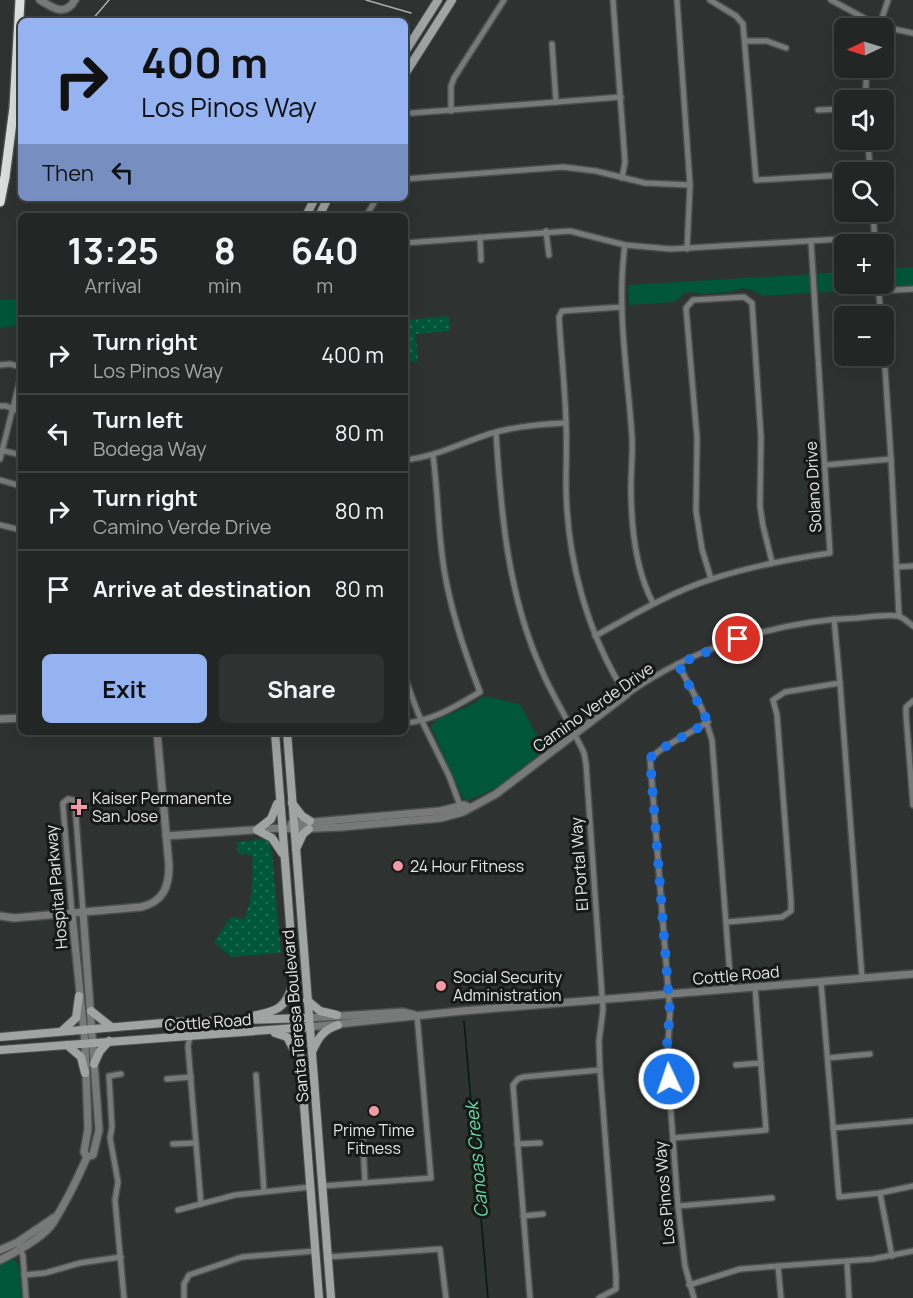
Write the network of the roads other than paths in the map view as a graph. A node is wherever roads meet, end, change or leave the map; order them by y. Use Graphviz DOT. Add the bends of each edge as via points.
graph roads {
  1 [pos="40,0"];
  2 [pos="75,0"];
  3 [pos="438,0"];
  4 [pos="452,0"];
  5 [pos="504,0"];
  6 [pos="613,0"];
  7 [pos="677,0"];
  8 [pos="710,0"];
  9 [pos="831,0"];
  10 [pos="888,0"];
  11 [pos="20,3"];
  12 [pos="19,18"];
  13 [pos="862,18"];
  14 [pos="881,18"];
  15 [pos="894,30"];
  16 [pos="913,33"];
  17 [pos="745,41"];
  18 [pos="552,44"];
  19 [pos="18,45"];
  20 [pos="408,47"];
  21 [pos="786,48"];
  22 [pos="408,69"];
  23 [pos="621,97"];
  24 [pos="556,102"];
  25 [pos="834,110"];
  26 [pos="451,111"];
  27 [pos="818,111"];
  28 [pos="412,113"];
  29 [pos="834,176"];
  30 [pos="622,178"];
  31 [pos="408,179"];
  32 [pos="690,185"];
  33 [pos="0,202"];
  34 [pos="546,231"];
  35 [pos="480,237"];
  36 [pos="834,240"];
  37 [pos="811,241"];
  38 [pos="408,243"];
  39 [pos="625,245"];
  40 [pos="687,249"];
  41 [pos="549,255"];
  42 [pos="481,260"];
  43 [pos="913,289"];
  44 [pos="894,290"];
  45 [pos="622,307"];
  46 [pos="0,365"];
  47 [pos="18,366"];
  48 [pos="885,366"];
  49 [pos="18,389"];
  50 [pos="0,406"];
  51 [pos="13,410"];
  52 [pos="18,411"];
  53 [pos="567,423"];
  54 [pos="496,432"];
  55 [pos="1,450"];
  56 [pos="18,454"];
  57 [pos="433,455"];
  58 [pos="0,459"];
  59 [pos="408,459"];
  60 [pos="891,459"];
  61 [pos="826,465"];
  62 [pos="0,480"];
  63 [pos="18,485"];
  64 [pos="0,525"];
  65 [pos="18,529"];
  66 [pos="772,562"];
  67 [pos="913,566"];
  68 [pos="896,567"];
  69 [pos="711,579"];
  70 [pos="653,603"];
  71 [pos="899,616"];
  72 [pos="834,619"];
  73 [pos="913,626"];
  74 [pos="595,636"];
  75 [pos="678,664"];
  76 [pos="840,683"];
  77 [pos="408,685"];
  78 [pos="626,695"];
  79 [pos="913,701"];
  80 [pos="18,718"];
  81 [pos="0,720"];
  82 [pos="422,720"];
  83 [pos="408,722"];
  84 [pos="708,722"];
  85 [pos="157,735"];
  86 [pos="275,735"];
  87 [pos="286,735"];
  88 [pos="576,735"];
  89 [pos="279,800"];
  90 [pos="291,802"];
  91 [pos="913,805"];
  92 [pos="464,808"];
  93 [pos="309,825"];
  94 [pos="294,826"];
  95 [pos="281,828"];
  96 [pos="257,830"];
  97 [pos="166,836"];
  98 [pos="296,850"];
  99 [pos="283,856"];
  100 [pos="83,912"];
  101 [pos="72,913"];
  102 [pos="0,916"];
  103 [pos="727,922"];
  104 [pos="913,974"];
  105 [pos="862,978"];
  106 [pos="293,982"];
  107 [pos="821,982"];
  108 [pos="755,987"];
  109 [pos="731,989"];
  110 [pos="668,994"];
  111 [pos="79,996"];
  112 [pos="307,1000"];
  113 [pos="602,1000"];
  114 [pos="91,1011"];
  115 [pos="337,1015"];
  116 [pos="417,1015"];
  117 [pos="296,1018"];
  118 [pos="308,1018"];
  119 [pos="240,1019"];
  120 [pos="338,1025"];
  121 [pos="112,1027"];
  122 [pos="309,1027"];
  123 [pos="297,1028"];
  124 [pos="88,1029"];
  125 [pos="61,1031"];
  126 [pos="258,1031"];
  127 [pos="0,1037"];
  128 [pos="190,1037"];
  129 [pos="110,1041"];
  130 [pos="89,1043"];
  131 [pos="67,1045"];
  132 [pos="0,1050"];
  133 [pos="311,1054"];
  134 [pos="870,1054"];
  135 [pos="828,1058"];
  136 [pos="761,1063"];
  137 [pos="94,1064"];
  138 [pos="736,1065"];
  139 [pos="299,1066"];
  140 [pos="600,1070"];
  141 [pos="85,1072"];
  142 [pos="121,1074"];
  143 [pos="256,1075"];
  144 [pos="191,1077"];
  145 [pos="167,1079"];
  146 [pos="913,1120"];
  147 [pos="833,1128"];
  148 [pos="673,1138"];
  149 [pos="363,1141"];
  150 [pos="196,1143"];
  151 [pos="540,1143"];
  152 [pos="173,1144"];
  153 [pos="517,1144"];
  154 [pos="87,1157"];
  155 [pos="365,1183"];
  156 [pos="322,1186"];
  157 [pos="913,1186"];
  158 [pos="310,1187"];
  159 [pos="264,1191"];
  160 [pos="880,1193"];
  161 [pos="772,1198"];
  162 [pos="201,1204"];
  163 [pos="678,1206"];
  164 [pos="178,1210"];
  165 [pos="543,1214"];
  166 [pos="523,1216"];
  167 [pos="55,1217"];
  168 [pos="18,1242"];
  169 [pos="327,1247"];
  170 [pos="0,1250"];
  171 [pos="21,1250"];
  172 [pos="315,1251"];
  173 [pos="913,1251"];
  174 [pos="892,1256"];
  175 [pos="121,1257"];
  176 [pos="328,1257"];
  177 [pos="0,1260"];
  178 [pos="846,1261"];
  179 [pos="778,1266"];
  180 [pos="24,1275"];
  181 [pos="689,1285"];
  182 [pos="26,1298"];
  183 [pos="124,1298"];
  184 [pos="184,1298"];
  185 [pos="319,1298"];
  186 [pos="331,1298"];
  187 [pos="446,1298"];
  188 [pos="530,1298"];
  189 [pos="598,1298"];
  190 [pos="694,1298"];
  191 [pos="781,1298"];
  192 [pos="849,1298"];
  1 -- 2 [label="street" via="62,11"];
  3 -- 20 [label="main road"];
  4 -- 22 [label="main road"];
  5 -- 26 [label="street" via="454,78"];
  6 -- 23 [label="street"];
  7 -- 32 [label="street"];
  8 -- 17 [label="street" via="740,20"];
  9 -- 13 [label="street"];
  10 -- 14 [label="street"];
  11 -- 12 [label="highway, bridge"];
  15 -- 16 [label="street"];
  17 -- 21 [label="street" via="767,41"];
  17 -- 29 [label="street" via="756,180"];
  18 -- 24 [label="street"];
  19 -- 33 [label="highway, bridge" via="15,107"];
  23 -- 24 [label="street"];
  23 -- 30 [label="street" via="625,162"];
  24 -- 26 [label="street"];
  25 -- 27 [label="street"];
  26 -- 28 [label="street"];
  30 -- 31 [label="street" via="563,167"];
  30 -- 32 [label="street"];
  32 -- 40 [label="street"];
  34 -- 35 [label="street"];
  34 -- 39 [label="street" via="570,231"];
  34 -- 41 [label="street"];
  35 -- 38 [label="street"];
  35 -- 42 [label="street"];
  36 -- 37 [label="street"];
  37 -- 40 [label="street"];
  37 -- 61 [label="street, Solano Drive"];
  39 -- 40 [label="street"];
  39 -- 45 [label="street"];
  43 -- 44 [label="street"];
  45 -- 53 [label="street" via="562,311 559,317"];
  45 -- 70 [label="street" via="634,534 640,568"];
  46 -- 47 [label="street"];
  48 -- 60 [label="street"];
  49 -- 51 [label="street"];
  50 -- 51 [label="street"];
  51 -- 52 [label="street"];
  51 -- 55 [label="street"];
  53 -- 54 [label="street" via="531,424"];
  53 -- 74 [label="street" via="570,537 577,577"];
  54 -- 57 [label="street"];
  54 -- 88 [label="street, El Portal Way" via="508,560 517,600 542,671"];
  55 -- 56 [label="street"];
  55 -- 58 [label="street"];
  57 -- 59 [label="street"];
  57 -- 82 [label="street" via="447,587 462,645 480,692 456,707"];
  60 -- 61 [label="street"];
  60 -- 68 [label="street"];
  61 -- 66 [label="street, Solano Drive" via="830,552"];
  62 -- 63 [label="street"];
  64 -- 65 [label="street"];
  66 -- 69 [label="street, Solano Drive"];
  66 -- 69 [label="street" via="760,506 761,437 752,303 744,297 693,300 686,308 697,438 696,511"];
  67 -- 68 [label="street"];
  68 -- 71 [label="street"];
  69 -- 70 [label="street, Solano Drive"];
  70 -- 74 [label="street, Solano Drive"];
  71 -- 72 [label="street, Camino Verde Drive"];
  71 -- 73 [label="street"];
  72 -- 75 [label="street, Camino Verde Drive" via="738,639"];
  72 -- 76 [label="street"];
  74 -- 78 [label="street"];
  75 -- 78 [label="street, Camino Verde Drive"];
  75 -- 84 [label="street"];
  76 -- 103 [label="street" via="786,692 773,700 790,911 782,917"];
  76 -- 105 [label="street"];
  77 -- 82 [label="street"];
  78 -- 88 [label="street, Camino Verde Drive"];
  79 -- 91 [label="street" via="906,707 906,715"];
  80 -- 81 [label="street"];
  82 -- 83 [label="street"];
  82 -- 92 [label="street"];
  84 -- 103 [label="street"];
  84 -- 110 [label="street, Los Pinos Way" via="650,758"];
  85 -- 97 [label="street"];
  86 -- 89 [label="main road, Santa Teresa Boulevard"];
  87 -- 90 [label="main road, Santa Teresa Boulevard"];
  88 -- 92 [label="street, Camino Verde Drive" via="496,794"];
  88 -- 113 [label="street, El Portal Way" via="586,764"];
  89 -- 95 [label="main road, Santa Teresa Boulevard"];
  89 -- 96 [label="main road" via="271,819"];
  90 -- 93 [label="main road"];
  90 -- 94 [label="main road, Santa Teresa Boulevard"];
  92 -- 93 [label="street, Camino Verde Drive"];
  93 -- 94 [label="street, Camino Verde Drive"];
  93 -- 98 [label="main road"];
  94 -- 95 [label="street, Camino Verde Drive"];
  94 -- 98 [label="main road, Santa Teresa Boulevard"];
  95 -- 96 [label="street, Camino Verde Drive"];
  95 -- 99 [label="main road, Santa Teresa Boulevard"];
  96 -- 97 [label="street, Camino Verde Drive"];
  96 -- 99 [label="main road" via="272,838"];
  97 -- 100 [label="street" via="168,884 156,902"];
  98 -- 112 [label="main road, Santa Teresa Boulevard"];
  99 -- 106 [label="main road, Santa Teresa Boulevard"];
  100 -- 101 [label="street"];
  100 -- 101 [label="street, Hospital Parkway" via="75,804 68,799 63,806"];
  100 -- 114 [label="street, Hospital Parkway"];
  101 -- 102 [label="street"];
  101 -- 111 [label="street, Hospital Parkway"];
  103 -- 109 [label="street"];
  104 -- 105 [label="street, Cottle Road"];
  105 -- 107 [label="street, Cottle Road"];
  106 -- 117 [label="main road, Santa Teresa Boulevard"];
  106 -- 119 [label="main road" via="281,1007"];
  107 -- 108 [label="street, Cottle Road"];
  107 -- 135 [label="street"];
  108 -- 109 [label="street, Cottle Road"];
  108 -- 136 [label="street"];
  109 -- 110 [label="street, Cottle Road"];
  110 -- 113 [label="street, Cottle Road"];
  110 -- 148 [label="street, Los Pinos Way" via="667,1060"];
  111 -- 124 [label="street, Hospital Parkway"];
  111 -- 125 [label="main road" via="76,1018"];
  112 -- 115 [label="main road" via="323,1013"];
  112 -- 118 [label="main road, Santa Teresa Boulevard"];
  113 -- 116 [label="street, Cottle Road"];
  113 -- 140 [label="street, El Portal Way"];
  114 -- 121 [label="main road"];
  114 -- 124 [label="street, Hospital Parkway"];
  115 -- 116 [label="street, Cottle Road"];
  115 -- 118 [label="street, Cottle Road"];
  116 -- 120 [label="street, Cottle Road"];
  116 -- 155 [label="street" via="431,1178"];
  117 -- 118 [label="main road, Cottle Road"];
  117 -- 119 [label="main road, Cottle Road"];
  117 -- 123 [label="main road, Santa Teresa Boulevard"];
  118 -- 122 [label="main road, Santa Teresa Boulevard"];
  119 -- 121 [label="main road, Cottle Road"];
  120 -- 122 [label="street, Cottle Road"];
  120 -- 133 [label="main road" via="321,1034"];
  121 -- 124 [label="main road, Cottle Road"];
  122 -- 123 [label="main road, Cottle Road"];
  122 -- 133 [label="main road, Santa Teresa Boulevard"];
  123 -- 126 [label="main road, Cottle Road"];
  123 -- 139 [label="main road, Santa Teresa Boulevard"];
  124 -- 125 [label="main road, Cottle Road"];
  124 -- 130 [label="street, Hospital Parkway"];
  125 -- 127 [label="main road, Cottle Road"];
  126 -- 128 [label="main road, Cottle Road"];
  126 -- 139 [label="main road" via="287,1037"];
  128 -- 129 [label="main road, Cottle Road"];
  128 -- 144 [label="street"];
  129 -- 130 [label="main road, Cottle Road"];
  129 -- 137 [label="main road"];
  130 -- 131 [label="main road, Cottle Road"];
  130 -- 137 [label="street"];
  130 -- 141 [label="street"];
  131 -- 132 [label="main road, Cottle Road"];
  131 -- 141 [label="main road" via="79,1053"];
  133 -- 156 [label="main road, Santa Teresa Boulevard"];
  134 -- 135 [label="street"];
  135 -- 147 [label="street"];
  136 -- 138 [label="street"];
  136 -- 148 [label="street" via="766,1130"];
  137 -- 154 [label="street" via="99,1130 93,1155"];
  139 -- 158 [label="main road, Santa Teresa Boulevard"];
  140 -- 153 [label="street" via="515,1081"];
  140 -- 189 [label="street, El Portal Way" via="616,1289"];
  141 -- 154 [label="street"];
  142 -- 175 [label="street" via="109,1076 110,1138 118,1182 115,1200"];
  143 -- 159 [label="street"];
  144 -- 145 [label="street"];
  144 -- 150 [label="street"];
  146 -- 147 [label="street"];
  147 -- 160 [label="street" via="839,1197"];
  148 -- 163 [label="street, Los Pinos Way"];
  149 -- 155 [label="street"];
  150 -- 152 [label="street"];
  150 -- 162 [label="street"];
  151 -- 153 [label="street"];
  153 -- 166 [label="street"];
  154 -- 167 [label="street"];
  155 -- 156 [label="street"];
  156 -- 169 [label="main road, Santa Teresa Boulevard"];
  157 -- 160 [label="street"];
  158 -- 159 [label="street"];
  158 -- 169 [label="main road" via="318,1196"];
  158 -- 172 [label="main road, Santa Teresa Boulevard"];
  159 -- 162 [label="street"];
  160 -- 174 [label="street"];
  161 -- 163 [label="street"];
  162 -- 164 [label="street"];
  163 -- 181 [label="street, Los Pinos Way"];
  165 -- 166 [label="street"];
  166 -- 188 [label="street"];
  167 -- 168 [label="street"];
  167 -- 171 [label="street" via="53,1224"];
  168 -- 170 [label="street"];
  168 -- 171 [label="street"];
  169 -- 176 [label="main road, Santa Teresa Boulevard"];
  171 -- 177 [label="street"];
  171 -- 180 [label="street"];
  172 -- 184 [label="street" via="242,1257 189,1275"];
  172 -- 185 [label="main road, Santa Teresa Boulevard"];
  173 -- 174 [label="street"];
  174 -- 178 [label="street"];
  175 -- 180 [label="street"];
  175 -- 183 [label="street"];
  176 -- 186 [label="main road, Santa Teresa Boulevard"];
  176 -- 187 [label="street" via="440,1248"];
  178 -- 179 [label="street"];
  178 -- 192 [label="street"];
  179 -- 181 [label="street" via="740,1269"];
  179 -- 191 [label="street"];
  180 -- 182 [label="street"];
  181 -- 190 [label="street, Los Pinos Way"];
}
